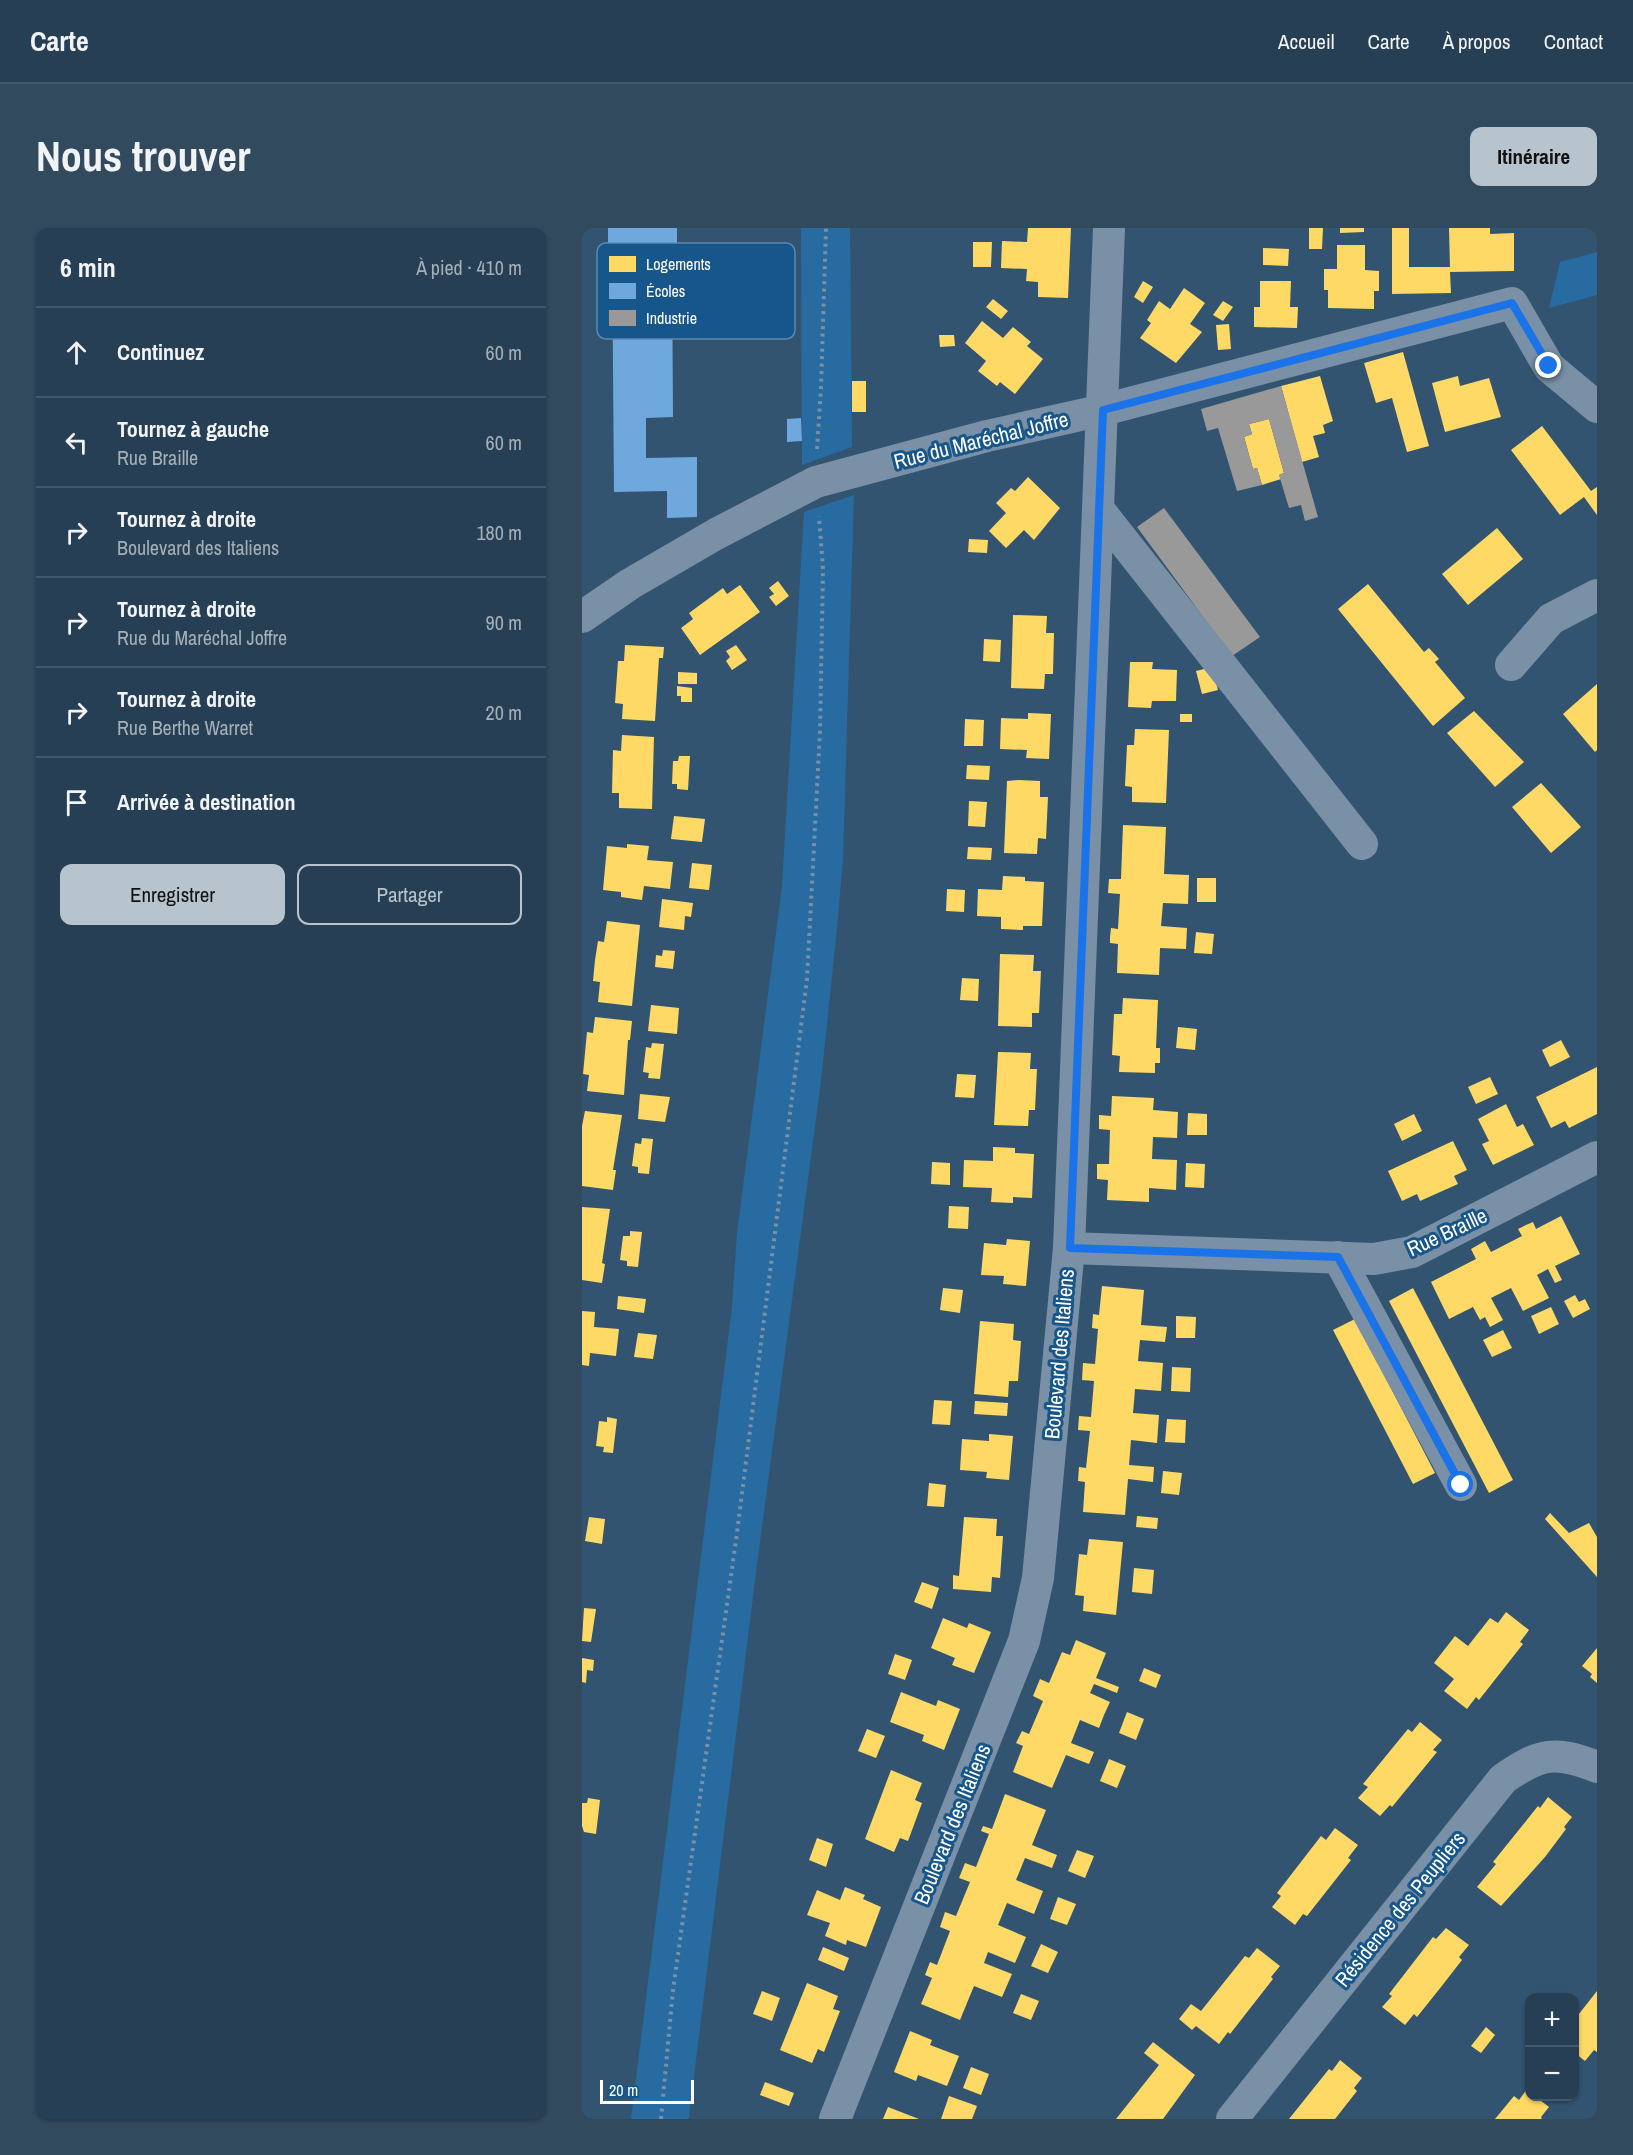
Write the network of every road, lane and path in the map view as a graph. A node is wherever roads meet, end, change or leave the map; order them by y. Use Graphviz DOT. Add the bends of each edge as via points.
graph roads {
  1 [pos="825,228"];
  2 [pos="1109,228"];
  3 [pos="1597,407"];
  4 [pos="1103,410"];
  5 [pos="816,459"];
  6 [pos="818,506"];
  7 [pos="1099,510"];
  8 [pos="1597,595"];
  9 [pos="582,617"];
  10 [pos="1511,665"];
  11 [pos="1362,844"];
  12 [pos="1597,1157"];
  13 [pos="1070,1248"];
  14 [pos="1338,1257"];
  15 [pos="1461,1485"];
  16 [pos="1597,1767"];
  17 [pos="661,2119"];
  18 [pos="835,2119"];
  19 [pos="1233,2119"];
  1 -- 5 [label="path"];
  2 -- 4 [label="street, Boulevard des Italiens"];
  3 -- 4 [label="street, Rue du Maréchal Joffre" via="1549,366 1512,303"];
  4 -- 7 [label="street, Boulevard des Italiens"];
  4 -- 9 [label="street, Rue du Maréchal Joffre" via="987,436 816,482 716,534"];
  6 -- 17 [label="path" via="823,569 820,708 807,979 737,1533 673,1990"];
  7 -- 11 [label="street"];
  7 -- 13 [label="street, Boulevard des Italiens"];
  8 -- 10 [label="street" via="1551,619"];
  12 -- 14 [label="street, Rue Braille" via="1412,1252 1374,1259"];
  13 -- 14 [label="street, Rue Braille"];
  13 -- 18 [label="street, Boulevard des Italiens" via="1038,1578 1024,1641"];
  14 -- 15 [label="street"];
  16 -- 19 [label="street, Résidence des Peupliers" via="1572,1757 1551,1755 1528,1762 1503,1779"];
}
